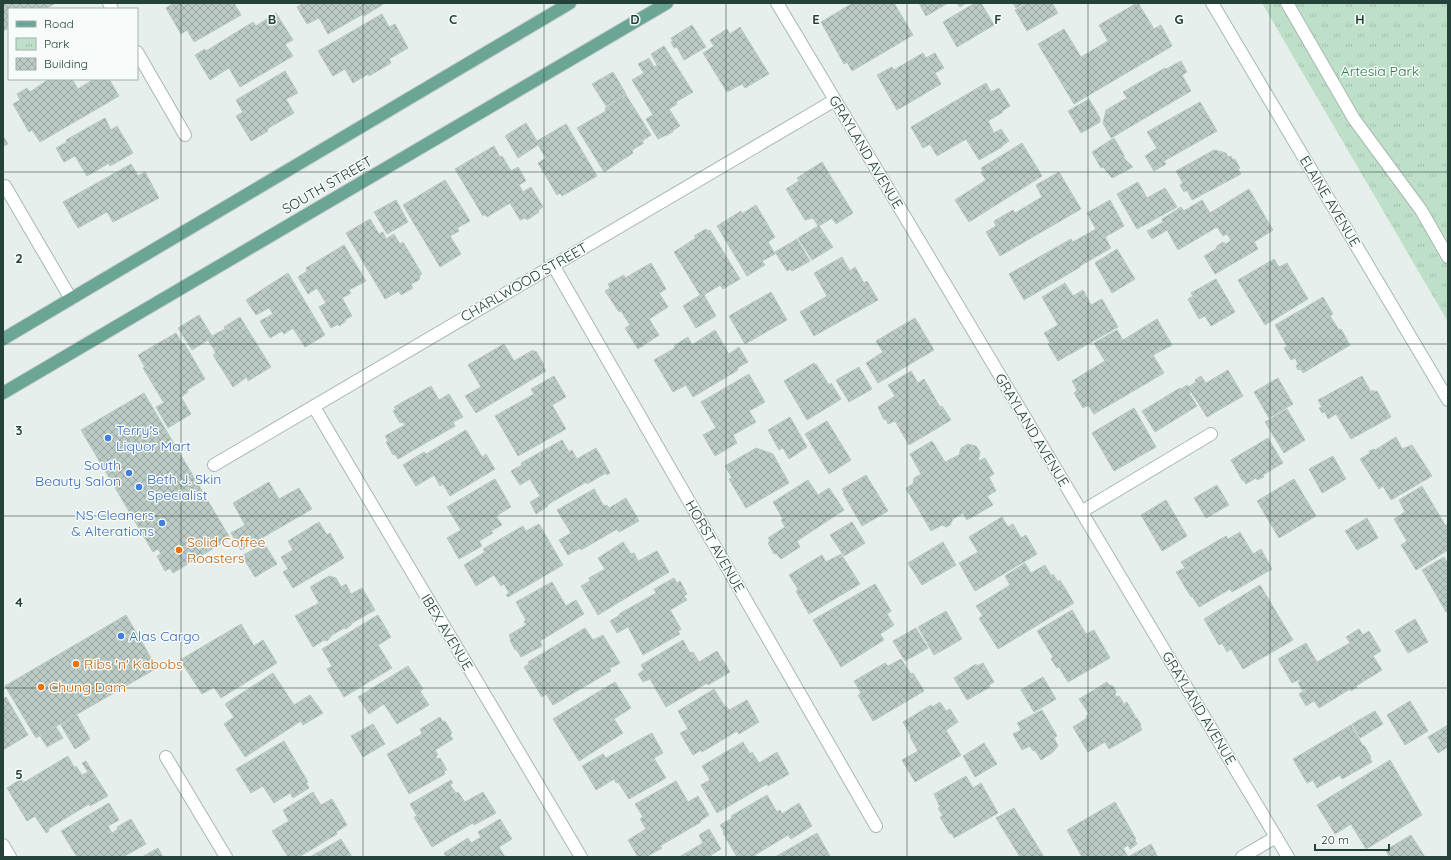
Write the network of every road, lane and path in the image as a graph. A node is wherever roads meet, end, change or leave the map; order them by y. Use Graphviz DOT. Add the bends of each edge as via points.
graph roads {
  1 [pos="570,3"];
  2 [pos="667,3"];
  3 [pos="777,3"];
  4 [pos="1212,3"];
  5 [pos="1287,3"];
  6 [pos="138,54"];
  7 [pos="835,100"];
  8 [pos="185,135"];
  9 [pos="3,188"];
  10 [pos="1448,257"];
  11 [pos="554,265"];
  12 [pos="71,299"];
  13 [pos="3,339"];
  14 [pos="3,393"];
  15 [pos="1448,400"];
  16 [pos="314,406"];
  17 [pos="1211,434"];
  18 [pos="214,465"];
  19 [pos="1081,512"];
  20 [pos="166,757"];
  21 [pos="876,826"];
  22 [pos="1276,837"];
  23 [pos="3,845"];
  24 [pos="10,857"];
  25 [pos="226,857"];
  26 [pos="581,857"];
  27 [pos="1242,857"];
  28 [pos="1288,857"];
  1 -- 12 [label="main road"];
  2 -- 14 [label="main road, SOUTH STREET"];
  3 -- 7 [label="street, GRAYLAND AVENUE"];
  4 -- 15 [label="street, ELAINE AVENUE"];
  5 -- 10 [label="street" via="1354,119 1421,210"];
  6 -- 8 [label="street"];
  7 -- 11 [label="street, CHARLWOOD STREET"];
  7 -- 19 [label="street, GRAYLAND AVENUE"];
  9 -- 12 [label="street" via="5,186"];
  11 -- 16 [label="street, CHARLWOOD STREET"];
  11 -- 21 [label="street, HORST AVENUE"];
  12 -- 13 [label="main road"];
  16 -- 18 [label="street, CHARLWOOD STREET"];
  16 -- 26 [label="street, IBEX AVENUE"];
  17 -- 19 [label="street"];
  19 -- 22 [label="street, GRAYLAND AVENUE"];
  20 -- 25 [label="street"];
  22 -- 27 [label="street"];
  22 -- 28 [label="street, GRAYLAND AVENUE"];
  23 -- 24 [label="street"];
}
